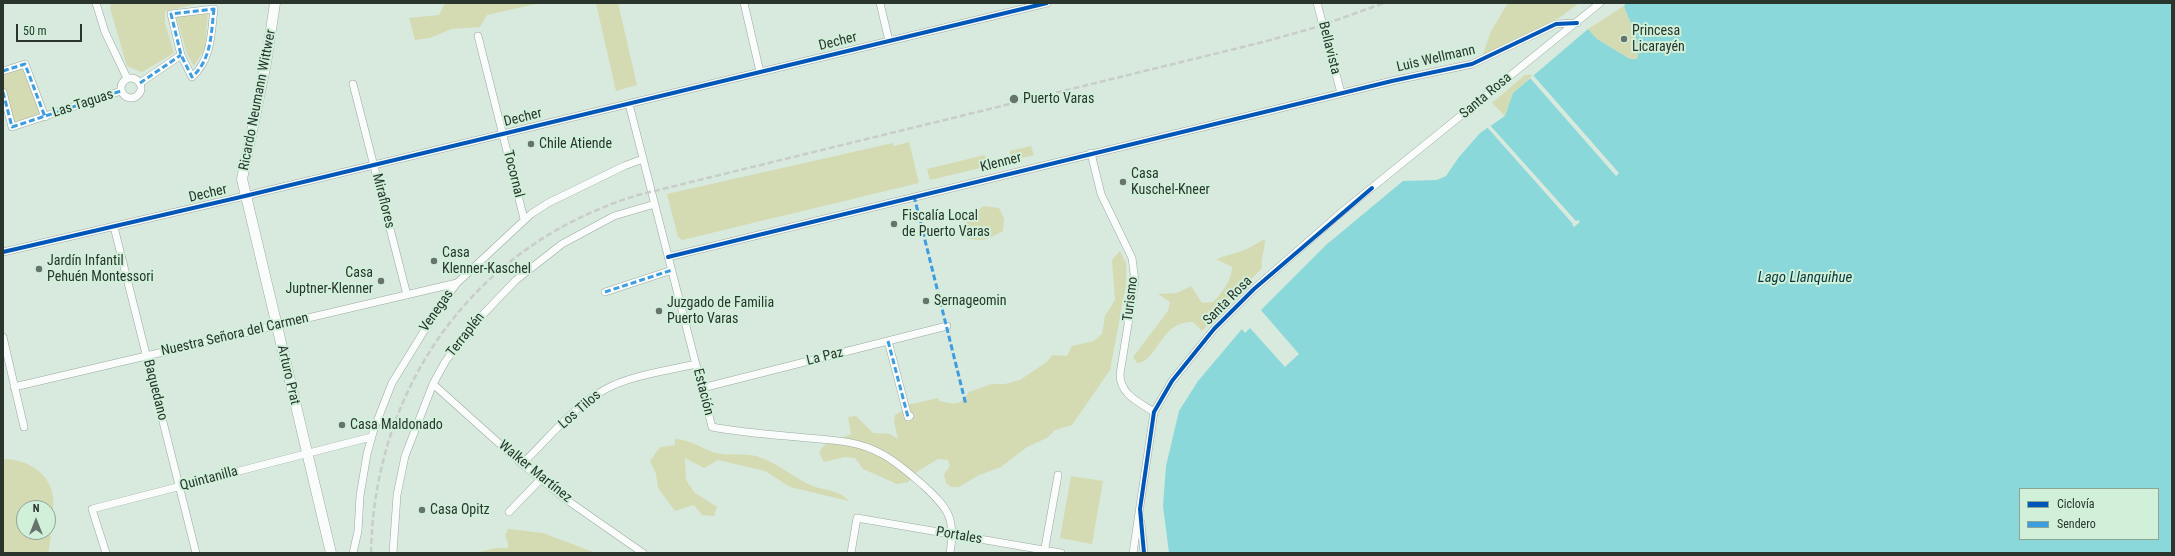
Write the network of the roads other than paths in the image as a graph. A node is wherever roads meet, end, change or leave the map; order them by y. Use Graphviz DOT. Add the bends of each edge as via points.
graph roads {
  1 [pos="96,3"];
  2 [pos="275,3"];
  3 [pos="744,3"];
  4 [pos="880,3"];
  5 [pos="1043,3"];
  6 [pos="1318,3"];
  7 [pos="1600,3"];
  8 [pos="1577,23"];
  9 [pos="478,36"];
  10 [pos="889,41"];
  11 [pos="181,55"];
  12 [pos="3,71"];
  13 [pos="760,72"];
  14 [pos="127,78"];
  15 [pos="140,83"];
  16 [pos="353,84"];
  17 [pos="121,91"];
  18 [pos="3,92"];
  19 [pos="1341,93"];
  20 [pos="629,104"];
  21 [pos="45,117"];
  22 [pos="502,134"];
  23 [pos="1091,153"];
  24 [pos="643,159"];
  25 [pos="374,165"];
  26 [pos="245,196"];
  27 [pos="655,204"];
  28 [pos="524,219"];
  29 [pos="114,227"];
  30 [pos="3,252"];
  31 [pos="668,257"];
  32 [pos="672,270"];
  33 [pos="457,284"];
  34 [pos="605,292"];
  35 [pos="407,295"];
  36 [pos="276,326"];
  37 [pos="947,326"];
  38 [pos="3,337"];
  39 [pos="888,341"];
  40 [pos="146,356"];
  41 [pos="696,364"];
  42 [pos="433,384"];
  43 [pos="14,387"];
  44 [pos="702,388"];
  45 [pos="1154,412"];
  46 [pos="910,416"];
  47 [pos="24,427"];
  48 [pos="371,437"];
  49 [pos="307,454"];
  50 [pos="522,464"];
  51 [pos="1058,475"];
  52 [pos="541,479"];
  53 [pos="180,487"];
  54 [pos="1140,509"];
  55 [pos="509,512"];
  56 [pos="953,535"];
  57 [pos="1044,552"];
  58 [pos="106,553"];
  59 [pos="196,553"];
  60 [pos="331,553"];
  61 [pos="353,553"];
  62 [pos="393,553"];
  63 [pos="643,553"];
  64 [pos="851,553"];
  65 [pos="950,553"];
  66 [pos="1061,553"];
  67 [pos="1134,553"];
  68 [pos="1144,553"];
  1 -- 14 [label="street"];
  2 -- 26 [label="street, Ricardo Neumann Wittwer" via="266,63 242,178"];
  3 -- 13 [label="street"];
  4 -- 10 [label="street"];
  5 -- 10 [label="street, Decher"];
  6 -- 19 [label="street, Bellavista"];
  7 -- 8 [label="street, Santa Rosa"];
  8 -- 19 [label="street, Luis Wellmann" via="1556,24 1472,64"];
  8 -- 45 [label="street, Santa Rosa" via="1343,211 1254,289 1214,330 1172,381"];
  9 -- 22 [label="street, Tocornal"];
  10 -- 13 [label="street, Decher"];
  11 -- 11 [label="street" via="192,77 201,68 209,50 214,8 171,14"];
  11 -- 15 [label="street"];
  12 -- 21 [label="street, Las Taguas" via="25,64"];
  13 -- 20 [label="street, Decher"];
  14 -- 15 [label="street" via="134,78"];
  14 -- 17 [label="street" via="122,83"];
  15 -- 17 [label="street" via="141,91 136,97 127,97"];
  16 -- 25 [label="street, Miraflores"];
  17 -- 21 [label="street, Las Taguas"];
  18 -- 21 [label="street, Las Taguas" via="12,127"];
  19 -- 23 [label="street, Klenner"];
  20 -- 22 [label="street, Decher"];
  20 -- 24 [label="street, Estación"];
  22 -- 25 [label="street, Decher"];
  22 -- 28 [label="street, Tocornal"];
  23 -- 31 [label="street, Klenner"];
  23 -- 45 [label="street, Turismo" via="1101,194 1135,268 1120,374 1121,383 1128,395"];
  24 -- 27 [label="street, Estación"];
  24 -- 28 [label="street, Venegas" via="548,203"];
  25 -- 26 [label="street, Decher"];
  25 -- 35 [label="street, Miraflores"];
  26 -- 29 [label="street, Decher"];
  26 -- 36 [label="street, Arturo Prat"];
  27 -- 31 [label="street, Estación"];
  27 -- 42 [label="street, Terraplén" via="625,211 603,220 547,253 508,286 470,328 445,362"];
  28 -- 33 [label="street, Venegas"];
  29 -- 30 [label="street, Decher"];
  29 -- 40 [label="street, Baquedano"];
  31 -- 32 [label="street, Estación"];
  32 -- 34 [label="street"];
  32 -- 41 [label="street, Estación"];
  33 -- 35 [label="street, Nuestra Señora del Carmen"];
  33 -- 48 [label="street, Venegas" via="419,337 392,383"];
  35 -- 36 [label="street, Nuestra Señora del Carmen"];
  36 -- 40 [label="street, Nuestra Señora del Carmen"];
  36 -- 49 [label="street, Arturo Prat"];
  37 -- 39 [label="street, La Paz"];
  38 -- 43 [label="street"];
  39 -- 44 [label="street, La Paz"];
  39 -- 46 [label="street" via="908,417"];
  40 -- 43 [label="street, Nuestra Señora del Carmen"];
  40 -- 53 [label="street, Baquedano"];
  41 -- 44 [label="street, Estación"];
  41 -- 50 [label="street, Los Tilos" via="632,379 605,389 586,402"];
  42 -- 50 [label="street, Walker Martínez"];
  42 -- 62 [label="street, Terraplén" via="402,466"];
  43 -- 47 [label="street"];
  44 -- 56 [label="street, Estación" via="712,428 848,442 882,454 901,466 940,502 948,515"];
  45 -- 54 [label="street, Santa Rosa"];
  48 -- 49 [label="street, Quintanilla"];
  48 -- 61 [label="street, Venegas"];
  49 -- 53 [label="street, Quintanilla"];
  49 -- 60 [label="street, Arturo Prat"];
  50 -- 52 [label="street, Walker Martínez"];
  51 -- 57 [label="street"];
  52 -- 55 [label="street"];
  52 -- 63 [label="street, Walker Martínez"];
  53 -- 58 [label="street, Quintanilla" via="92,509"];
  53 -- 59 [label="street, Baquedano"];
  54 -- 67 [label="street, Santa Rosa"];
  54 -- 68 [label="street"];
  56 -- 57 [label="street, Portales"];
  56 -- 64 [label="street, Portales" via="857,518"];
  56 -- 65 [label="street"];
  57 -- 66 [label="street, Portales"];
}
